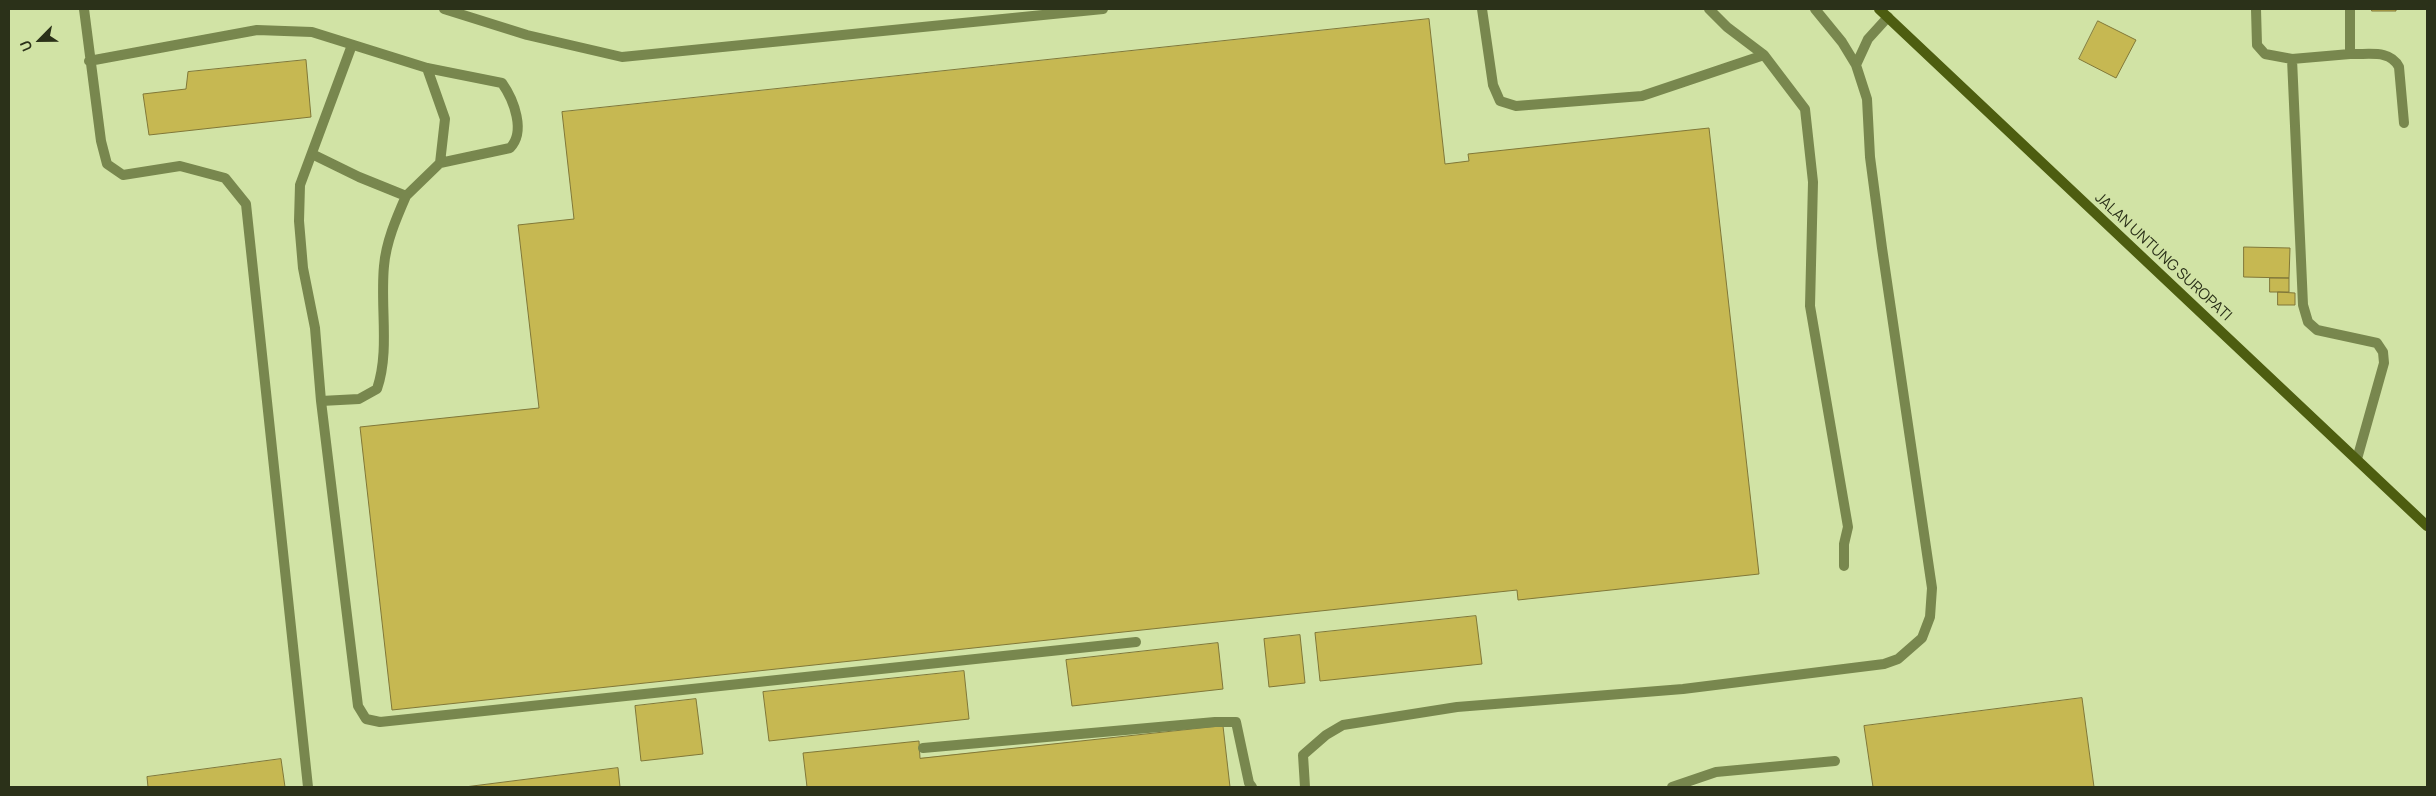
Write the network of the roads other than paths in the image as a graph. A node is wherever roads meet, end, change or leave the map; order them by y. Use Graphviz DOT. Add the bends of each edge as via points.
graph roads {
  1 [pos="84,9"];
  2 [pos="444,9"];
  3 [pos="1103,9"];
  4 [pos="1482,9"];
  5 [pos="1709,9"];
  6 [pos="1815,9"];
  7 [pos="1879,9"];
  8 [pos="2256,9"];
  9 [pos="2350,9"];
  10 [pos="1888,17"];
  11 [pos="352,45"];
  12 [pos="2350,54"];
  13 [pos="1764,55"];
  14 [pos="2292,59"];
  15 [pos="89,61"];
  16 [pos="1856,65"];
  17 [pos="427,68"];
  18 [pos="2404,124"];
  19 [pos="312,154"];
  20 [pos="440,163"];
  21 [pos="406,196"];
  22 [pos="321,401"];
  23 [pos="2357,459"];
  24 [pos="2427,526"];
  25 [pos="1844,566"];
  26 [pos="1136,642"];
  27 [pos="923,748"];
  28 [pos="1834,761"];
  29 [pos="308,787"];
  30 [pos="1252,787"];
  31 [pos="1305,787"];
  32 [pos="1672,787"];
  1 -- 15 [label="street"];
  2 -- 3 [label="street" via="527,35 622,57"];
  4 -- 13 [label="street" via="1493,86 1500,101 1516,106 1642,96"];
  5 -- 13 [label="street"];
  6 -- 16 [label="street"];
  7 -- 10 [label="main road, JALAN UNTUNG SUROPATI"];
  8 -- 14 [label="street" via="2257,45 2265,54"];
  9 -- 12 [label="street"];
  10 -- 16 [label="street" via="1868,39"];
  10 -- 23 [label="main road, JALAN UNTUNG SUROPATI"];
  11 -- 15 [label="street" via="312,32 257,30"];
  11 -- 17 [label="street"];
  11 -- 19 [label="street"];
  12 -- 14 [label="street"];
  12 -- 18 [label="street" via="2388,55 2395,59 2399,67"];
  13 -- 25 [label="street" via="1805,110 1813,182 1810,306 1848,527"];
  14 -- 23 [label="street" via="2303,305 2308,322 2317,330 2377,343 2383,352 2384,363"];
  15 -- 29 [label="street" via="107,164 123,175 180,166 225,178 246,204"];
  16 -- 31 [label="street" via="1867,99 1870,157 1889,304 1932,588 1930,617 1922,638 1898,659 1876,666 1683,689 1457,707 1343,725 1304,755"];
  17 -- 20 [label="street" via="445,119"];
  17 -- 20 [label="street" via="502,83 520,128 517,142 510,148"];
  19 -- 21 [label="street"];
  19 -- 22 [label="street" via="300,185 299,221 303,268 315,328"];
  20 -- 21 [label="street"];
  21 -- 22 [label="street" via="391,232 384,265 384,370 377,389 359,399"];
  22 -- 26 [label="street" via="358,706 366,719 380,722"];
  23 -- 24 [label="main road, JALAN UNTUNG SUROPATI"];
  27 -- 30 [label="street" via="1236,722"];
  28 -- 32 [label="street" via="1716,772"];
}
